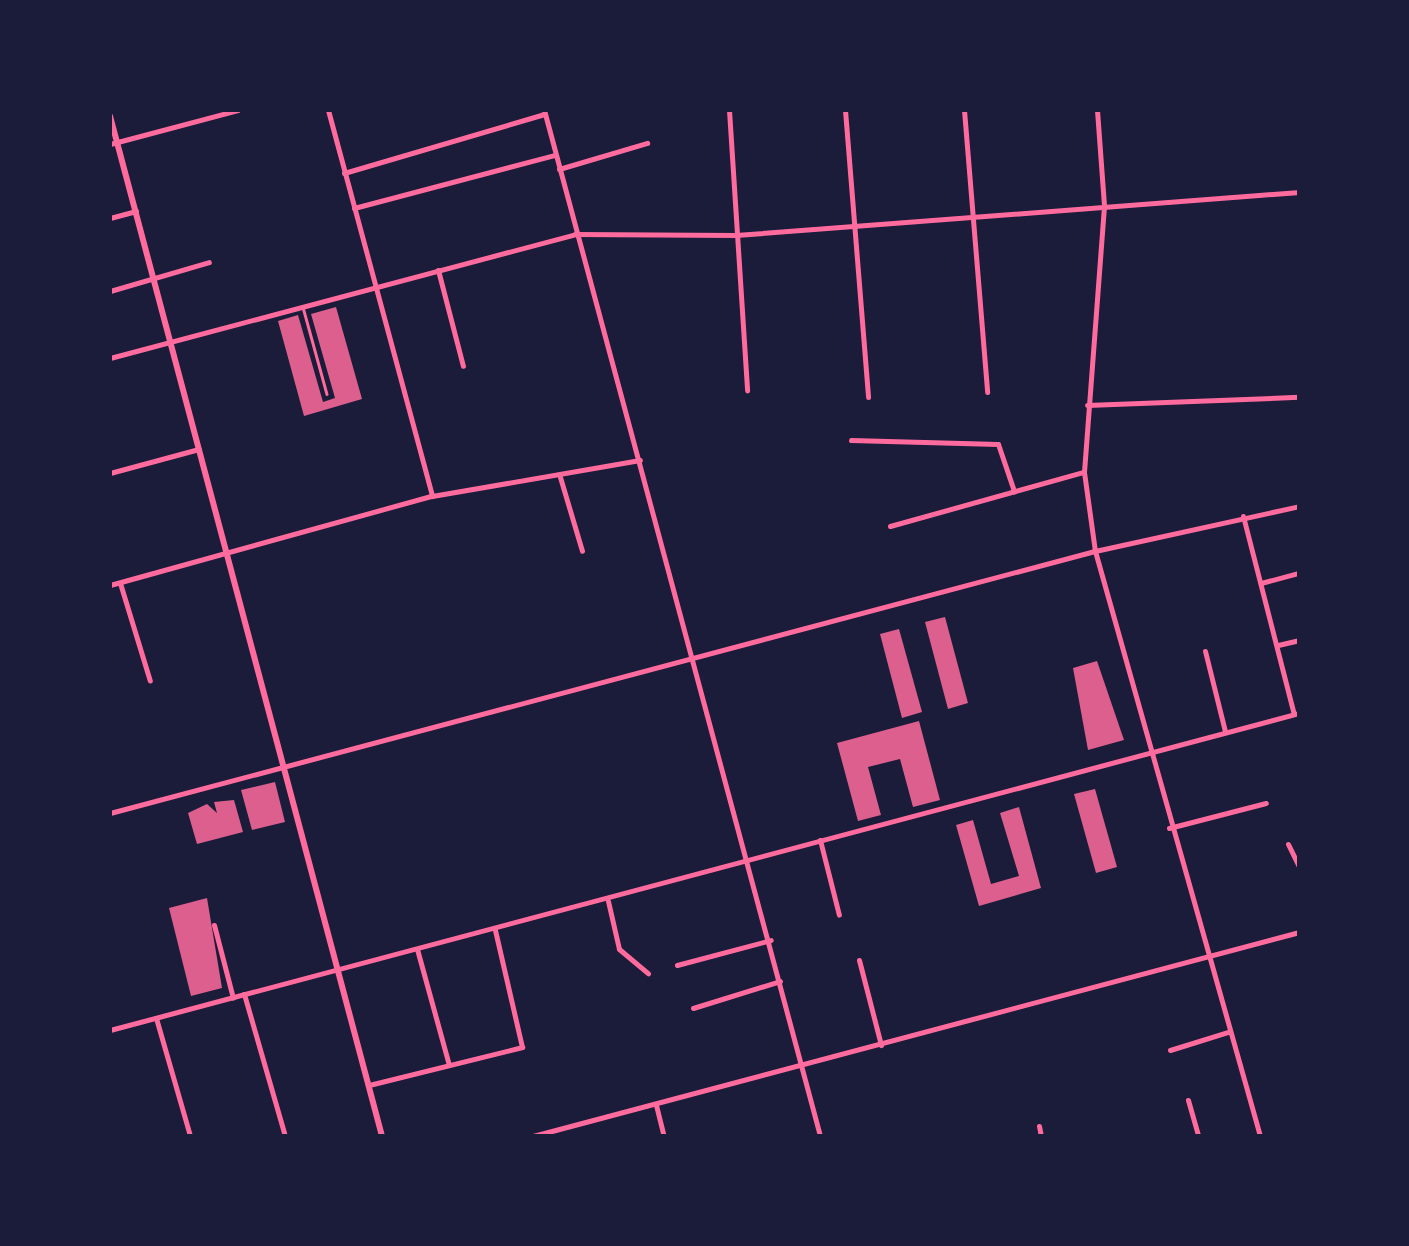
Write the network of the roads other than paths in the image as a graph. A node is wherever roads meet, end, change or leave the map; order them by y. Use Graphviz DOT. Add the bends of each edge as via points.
graph roads {
  1 [pos="194,110"];
  2 [pos="238,110"];
  3 [pos="328,110"];
  4 [pos="730,110"];
  5 [pos="844,110"];
  6 [pos="964,110"];
  7 [pos="1097,110"];
  8 [pos="544,112"];
  9 [pos="110,116"];
  10 [pos="197,122"];
  11 [pos="647,142"];
  12 [pos="113,143"];
  13 [pos="555,155"];
  14 [pos="558,170"];
  15 [pos="344,173"];
  16 [pos="1299,192"];
  17 [pos="1104,206"];
  18 [pos="354,208"];
  19 [pos="136,212"];
  20 [pos="972,215"];
  21 [pos="110,218"];
  22 [pos="850,226"];
  23 [pos="575,234"];
  24 [pos="736,234"];
  25 [pos="209,262"];
  26 [pos="438,270"];
  27 [pos="155,278"];
  28 [pos="376,286"];
  29 [pos="110,290"];
  30 [pos="303,305"];
  31 [pos="173,340"];
  32 [pos="110,358"];
  33 [pos="463,366"];
  34 [pos="748,390"];
  35 [pos="987,392"];
  36 [pos="327,394"];
  37 [pos="868,397"];
  38 [pos="1299,397"];
  39 [pos="1087,404"];
  40 [pos="851,440"];
  41 [pos="202,448"];
  42 [pos="640,460"];
  43 [pos="1084,472"];
  44 [pos="110,473"];
  45 [pos="560,477"];
  46 [pos="1014,492"];
  47 [pos="432,496"];
  48 [pos="1299,506"];
  49 [pos="1243,516"];
  50 [pos="890,526"];
  51 [pos="582,550"];
  52 [pos="228,551"];
  53 [pos="1095,551"];
  54 [pos="1299,573"];
  55 [pos="120,582"];
  56 [pos="1261,583"];
  57 [pos="110,585"];
  58 [pos="1299,640"];
  59 [pos="1278,645"];
  60 [pos="1205,651"];
  61 [pos="694,657"];
  62 [pos="150,681"];
  63 [pos="1296,714"];
  64 [pos="1224,731"];
  65 [pos="1148,752"];
  66 [pos="285,768"];
  67 [pos="1266,802"];
  68 [pos="110,814"];
  69 [pos="1169,828"];
  70 [pos="820,840"];
  71 [pos="1288,844"];
  72 [pos="750,858"];
  73 [pos="1299,867"];
  74 [pos="608,901"];
  75 [pos="839,914"];
  76 [pos="214,925"];
  77 [pos="495,930"];
  78 [pos="1299,932"];
  79 [pos="770,940"];
  80 [pos="417,949"];
  81 [pos="1205,956"];
  82 [pos="860,960"];
  83 [pos="677,965"];
  84 [pos="336,970"];
  85 [pos="648,973"];
  86 [pos="780,981"];
  87 [pos="244,994"];
  88 [pos="233,998"];
  89 [pos="693,1008"];
  90 [pos="156,1018"];
  91 [pos="110,1030"];
  92 [pos="1228,1032"];
  93 [pos="881,1045"];
  94 [pos="1170,1050"];
  95 [pos="449,1065"];
  96 [pos="801,1066"];
  97 [pos="369,1085"];
  98 [pos="1188,1100"];
  99 [pos="656,1104"];
  100 [pos="1039,1126"];
  101 [pos="190,1136"];
  102 [pos="285,1136"];
  103 [pos="382,1136"];
  104 [pos="533,1136"];
  105 [pos="664,1136"];
  106 [pos="820,1136"];
  107 [pos="1042,1136"];
  108 [pos="1198,1136"];
  109 [pos="1260,1136"];
  1 -- 10 [label="street"];
  2 -- 10 [label="street"];
  3 -- 15 [label="street"];
  4 -- 24 [label="street"];
  5 -- 22 [label="street"];
  6 -- 20 [label="street"];
  7 -- 17 [label="street"];
  8 -- 13 [label="street"];
  8 -- 15 [label="street"];
  9 -- 12 [label="street"];
  10 -- 12 [label="street"];
  11 -- 14 [label="street"];
  12 -- 19 [label="street"];
  13 -- 14 [label="street"];
  13 -- 18 [label="street"];
  14 -- 23 [label="street"];
  15 -- 18 [label="street"];
  16 -- 17 [label="street"];
  17 -- 20 [label="street"];
  17 -- 39 [label="street"];
  18 -- 28 [label="street"];
  19 -- 21 [label="street"];
  19 -- 27 [label="street"];
  20 -- 22 [label="street"];
  20 -- 35 [label="street"];
  22 -- 24 [label="street"];
  22 -- 37 [label="street"];
  23 -- 24 [label="street"];
  23 -- 26 [label="street"];
  23 -- 42 [label="street"];
  24 -- 34 [label="street"];
  25 -- 27 [label="street"];
  26 -- 28 [label="street"];
  26 -- 33 [label="street"];
  27 -- 29 [label="street"];
  27 -- 31 [label="street"];
  28 -- 30 [label="street"];
  28 -- 47 [label="street"];
  30 -- 31 [label="street"];
  30 -- 36 [label="lane"];
  31 -- 32 [label="street"];
  31 -- 41 [label="street"];
  38 -- 39 [label="street"];
  39 -- 43 [label="street"];
  40 -- 46 [label="street" via="998,444"];
  41 -- 44 [label="street"];
  41 -- 52 [label="street"];
  42 -- 45 [label="street"];
  42 -- 61 [label="street"];
  43 -- 46 [label="street"];
  43 -- 53 [label="street"];
  45 -- 47 [label="street"];
  45 -- 51 [label="street"];
  46 -- 50 [label="street"];
  47 -- 52 [label="street"];
  48 -- 49 [label="street"];
  49 -- 53 [label="street"];
  49 -- 56 [label="street"];
  52 -- 55 [label="street"];
  52 -- 66 [label="street"];
  53 -- 61 [label="street"];
  53 -- 65 [label="street"];
  54 -- 56 [label="street"];
  55 -- 57 [label="street"];
  55 -- 62 [label="street"];
  56 -- 59 [label="street"];
  58 -- 59 [label="street"];
  59 -- 63 [label="street"];
  60 -- 64 [label="street"];
  61 -- 66 [label="street"];
  61 -- 72 [label="street"];
  63 -- 64 [label="street"];
  64 -- 65 [label="street"];
  65 -- 69 [label="street"];
  65 -- 70 [label="street"];
  66 -- 68 [label="street"];
  66 -- 84 [label="street"];
  67 -- 69 [label="street"];
  69 -- 81 [label="street"];
  70 -- 72 [label="street"];
  70 -- 75 [label="street"];
  71 -- 73 [label="street"];
  72 -- 74 [label="street"];
  72 -- 79 [label="street"];
  74 -- 77 [label="street"];
  74 -- 85 [label="street" via="618,948"];
  76 -- 88 [label="street"];
  77 -- 80 [label="street"];
  77 -- 95 [label="street" via="524,1044"];
  78 -- 81 [label="street"];
  79 -- 83 [label="street"];
  79 -- 86 [label="street"];
  80 -- 84 [label="street"];
  80 -- 95 [label="street"];
  81 -- 92 [label="street"];
  81 -- 93 [label="street"];
  82 -- 93 [label="street"];
  84 -- 87 [label="street"];
  84 -- 97 [label="street"];
  86 -- 89 [label="street"];
  86 -- 96 [label="street"];
  87 -- 88 [label="street"];
  87 -- 102 [label="street"];
  88 -- 90 [label="street"];
  90 -- 91 [label="street"];
  90 -- 101 [label="street"];
  92 -- 94 [label="street"];
  92 -- 109 [label="street"];
  93 -- 96 [label="street"];
  95 -- 97 [label="street"];
  96 -- 99 [label="street"];
  96 -- 106 [label="street"];
  97 -- 103 [label="street"];
  98 -- 108 [label="street"];
  99 -- 104 [label="street"];
  99 -- 105 [label="street"];
  100 -- 107 [label="street"];
}
